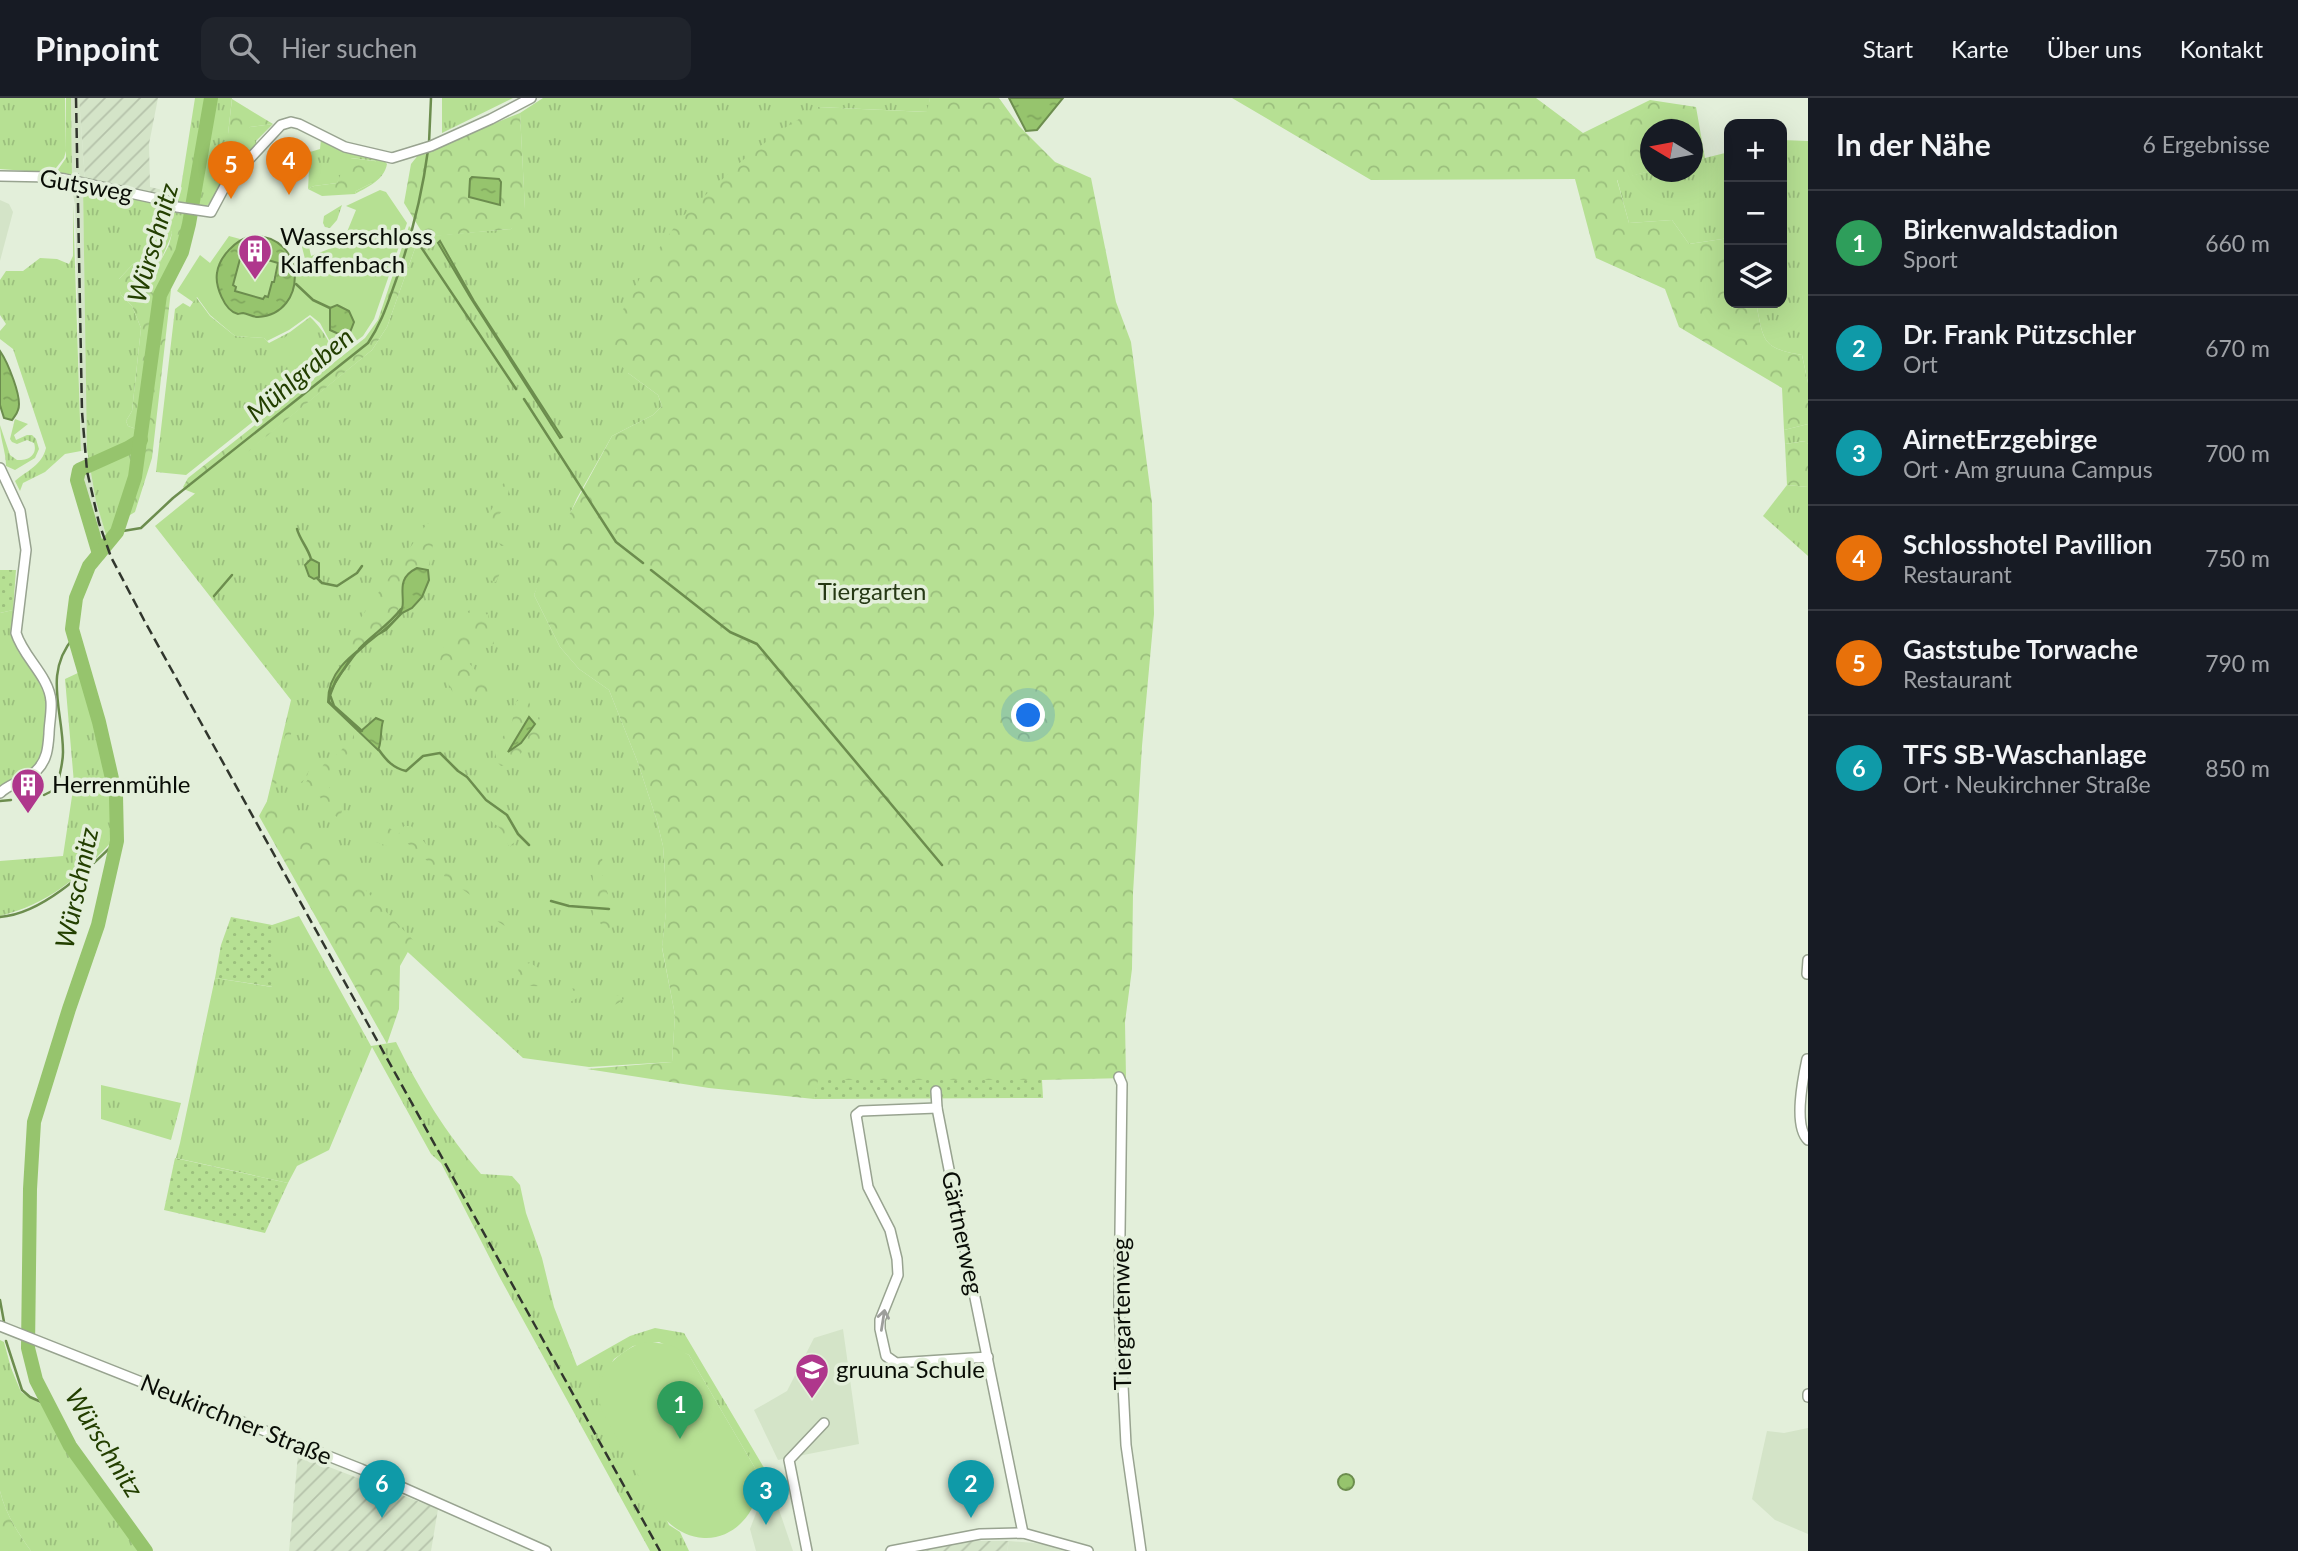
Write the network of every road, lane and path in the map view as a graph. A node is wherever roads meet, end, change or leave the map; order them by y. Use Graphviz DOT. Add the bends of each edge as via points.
graph roads {
  1 [pos="531,98"];
  2 [pos="0,176"];
  3 [pos="0,468"];
  4 [pos="0,793"];
  5 [pos="1808,960"];
  6 [pos="1807,974"];
  7 [pos="1807,1059"];
  8 [pos="1119,1077"];
  9 [pos="936,1091"];
  10 [pos="937,1108"];
  11 [pos="1808,1140"];
  12 [pos="0,1326"];
  13 [pos="988,1357"];
  14 [pos="824,1423"];
  15 [pos="1023,1532"];
  16 [pos="546,1551"];
  17 [pos="807,1551"];
  18 [pos="891,1551"];
  19 [pos="1088,1551"];
  20 [pos="1141,1551"];
  1 -- 2 [label="street, Gutsweg" via="392,159 345,147 299,124 281,125 226,184 207,212 58,178"];
  3 -- 4 [label="street" via="20,511 26,550 16,633 51,699 45,760 35,773"];
  5 -- 6 [label="street"];
  7 -- 11 [label="street" via="1800,1128"];
  8 -- 20 [label="street, Tiergartenweg" via="1119,1318 1126,1445"];
  9 -- 10 [label="street, Gärtnerweg"];
  10 -- 13 [label="street, Gärtnerweg"];
  13 -- 10 [label="street, one-way" via="896,1363 886,1356 883,1345 880,1320 898,1275 897,1259 890,1230 868,1187 856,1115 861,1111"];
  12 -- 16 [label="street, Neukirchner Straße" via="361,1469"];
  13 -- 15 [label="street, Gärtnerweg"];
  14 -- 17 [label="street" via="789,1460"];
  15 -- 18 [label="street" via="979,1534"];
  15 -- 19 [label="street"];
}
